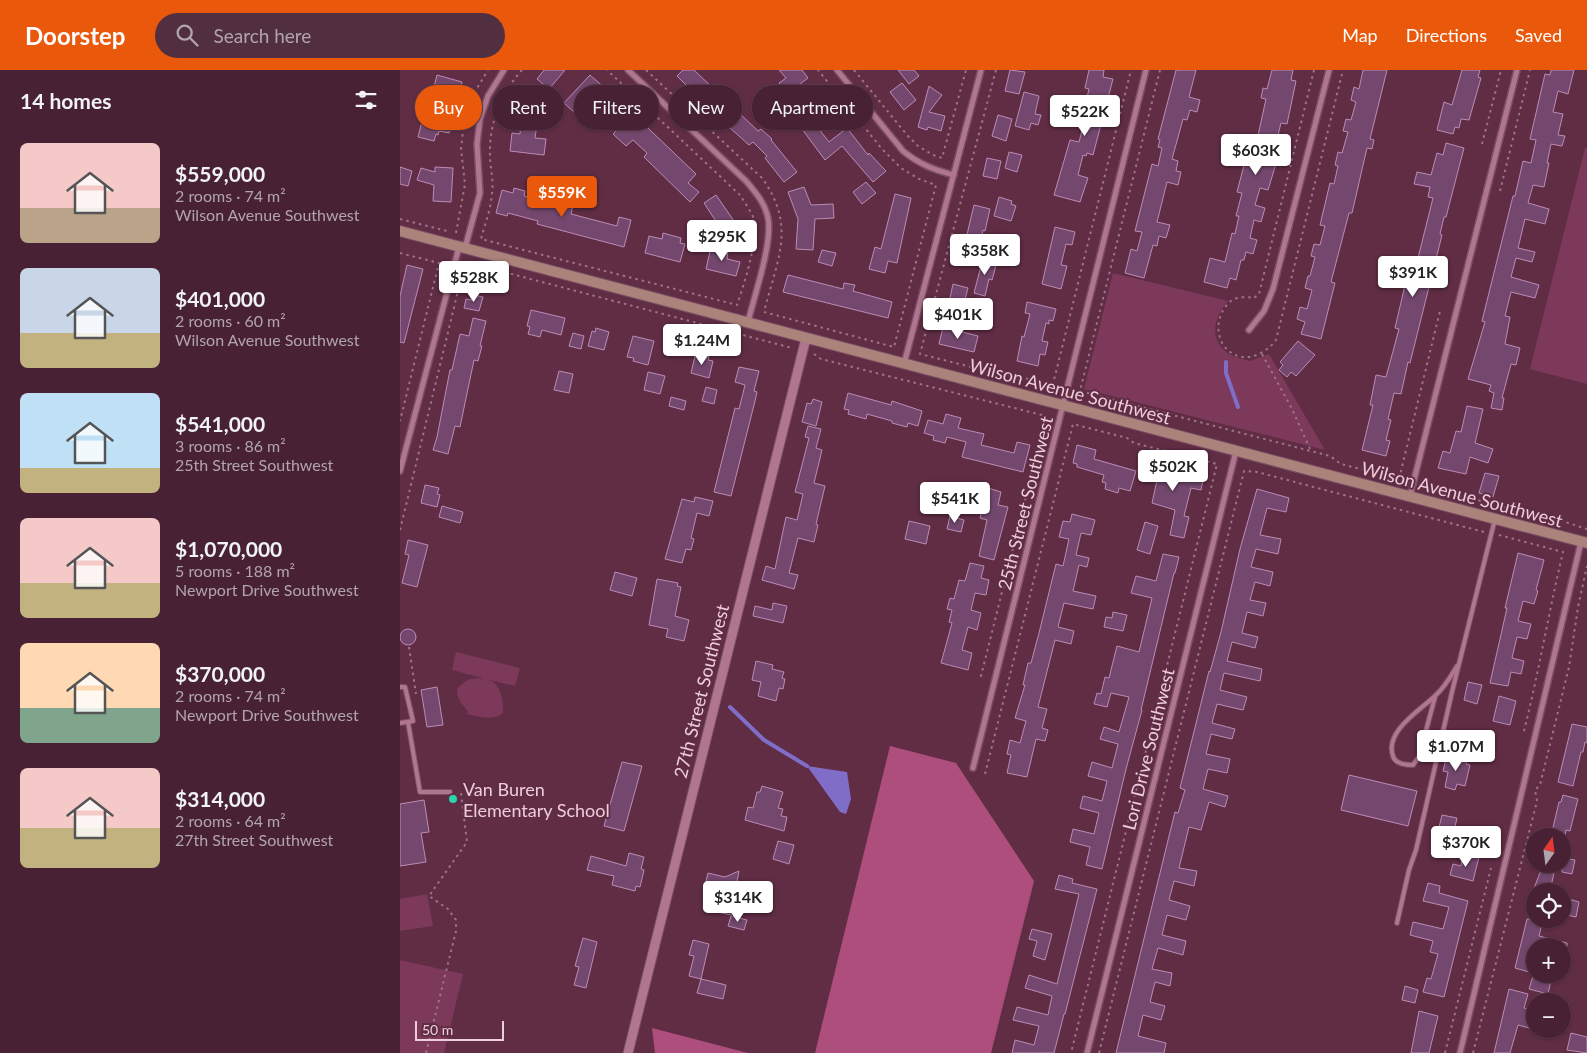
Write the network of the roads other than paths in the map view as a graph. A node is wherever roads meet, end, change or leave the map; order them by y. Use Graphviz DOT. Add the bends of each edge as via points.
graph roads {
  1 [pos="504,70"];
  2 [pos="628,70"];
  3 [pos="837,70"];
  4 [pos="982,70"];
  5 [pos="1146,70"];
  6 [pos="1329,70"];
  7 [pos="1517,70"];
  8 [pos="954,175"];
  9 [pos="400,231"];
  10 [pos="462,247"];
  11 [pos="748,322"];
  12 [pos="1249,330"];
  13 [pos="806,338"];
  14 [pos="904,364"];
  15 [pos="1063,406"];
  16 [pos="1236,451"];
  17 [pos="400,471"];
  18 [pos="1410,497"];
  19 [pos="1495,519"];
  20 [pos="1584,542"];
  21 [pos="1459,664"];
  22 [pos="400,687"];
  23 [pos="1435,697"];
  24 [pos="408,722"];
  25 [pos="400,723"];
  26 [pos="973,768"];
  27 [pos="450,792"];
  28 [pos="1397,924"];
  29 [pos="628,1053"];
  30 [pos="1087,1053"];
  31 [pos="1460,1053"];
  1 -- 10 [label="street" via="488,96 480,119 477,144 480,193"];
  2 -- 11 [label="street" via="760,198 768,219 768,240"];
  3 -- 8 [label="street" via="903,151 933,170"];
  4 -- 8 [label="street"];
  5 -- 15 [label="street, 25th Street Southwest"];
  6 -- 12 [label="street" via="1273,289 1264,311"];
  7 -- 18 [label="street"];
  8 -- 14 [label="street"];
  9 -- 10 [label="main road, Wilson Avenue Southwest"];
  10 -- 11 [label="main road, Wilson Avenue Southwest"];
  10 -- 17 [label="street"];
  11 -- 13 [label="main road, Wilson Avenue Southwest"];
  13 -- 14 [label="main road, Wilson Avenue Southwest"];
  13 -- 29 [label="street, 27th Street Southwest"];
  14 -- 15 [label="main road, Wilson Avenue Southwest"];
  15 -- 16 [label="main road, Wilson Avenue Southwest"];
  15 -- 26 [label="street, 25th Street Southwest"];
  16 -- 18 [label="main road, Wilson Avenue Southwest"];
  16 -- 30 [label="street, Lori Drive Southwest"];
  18 -- 19 [label="main road, Wilson Avenue Southwest"];
  19 -- 20 [label="main road, Wilson Avenue Southwest"];
  19 -- 21 [label="lane"];
  20 -- 31 [label="street"];
  21 -- 23 [label="lane"];
  21 -- 28 [label="lane"];
  22 -- 24 [label="lane" via="405,686 412,721"];
  23 -- 23 [label="lane" via="1417,710 1396,734 1392,746 1397,762 1413,765 1419,757"];
  24 -- 25 [label="lane"];
  24 -- 27 [label="lane" via="420,792"];
}
